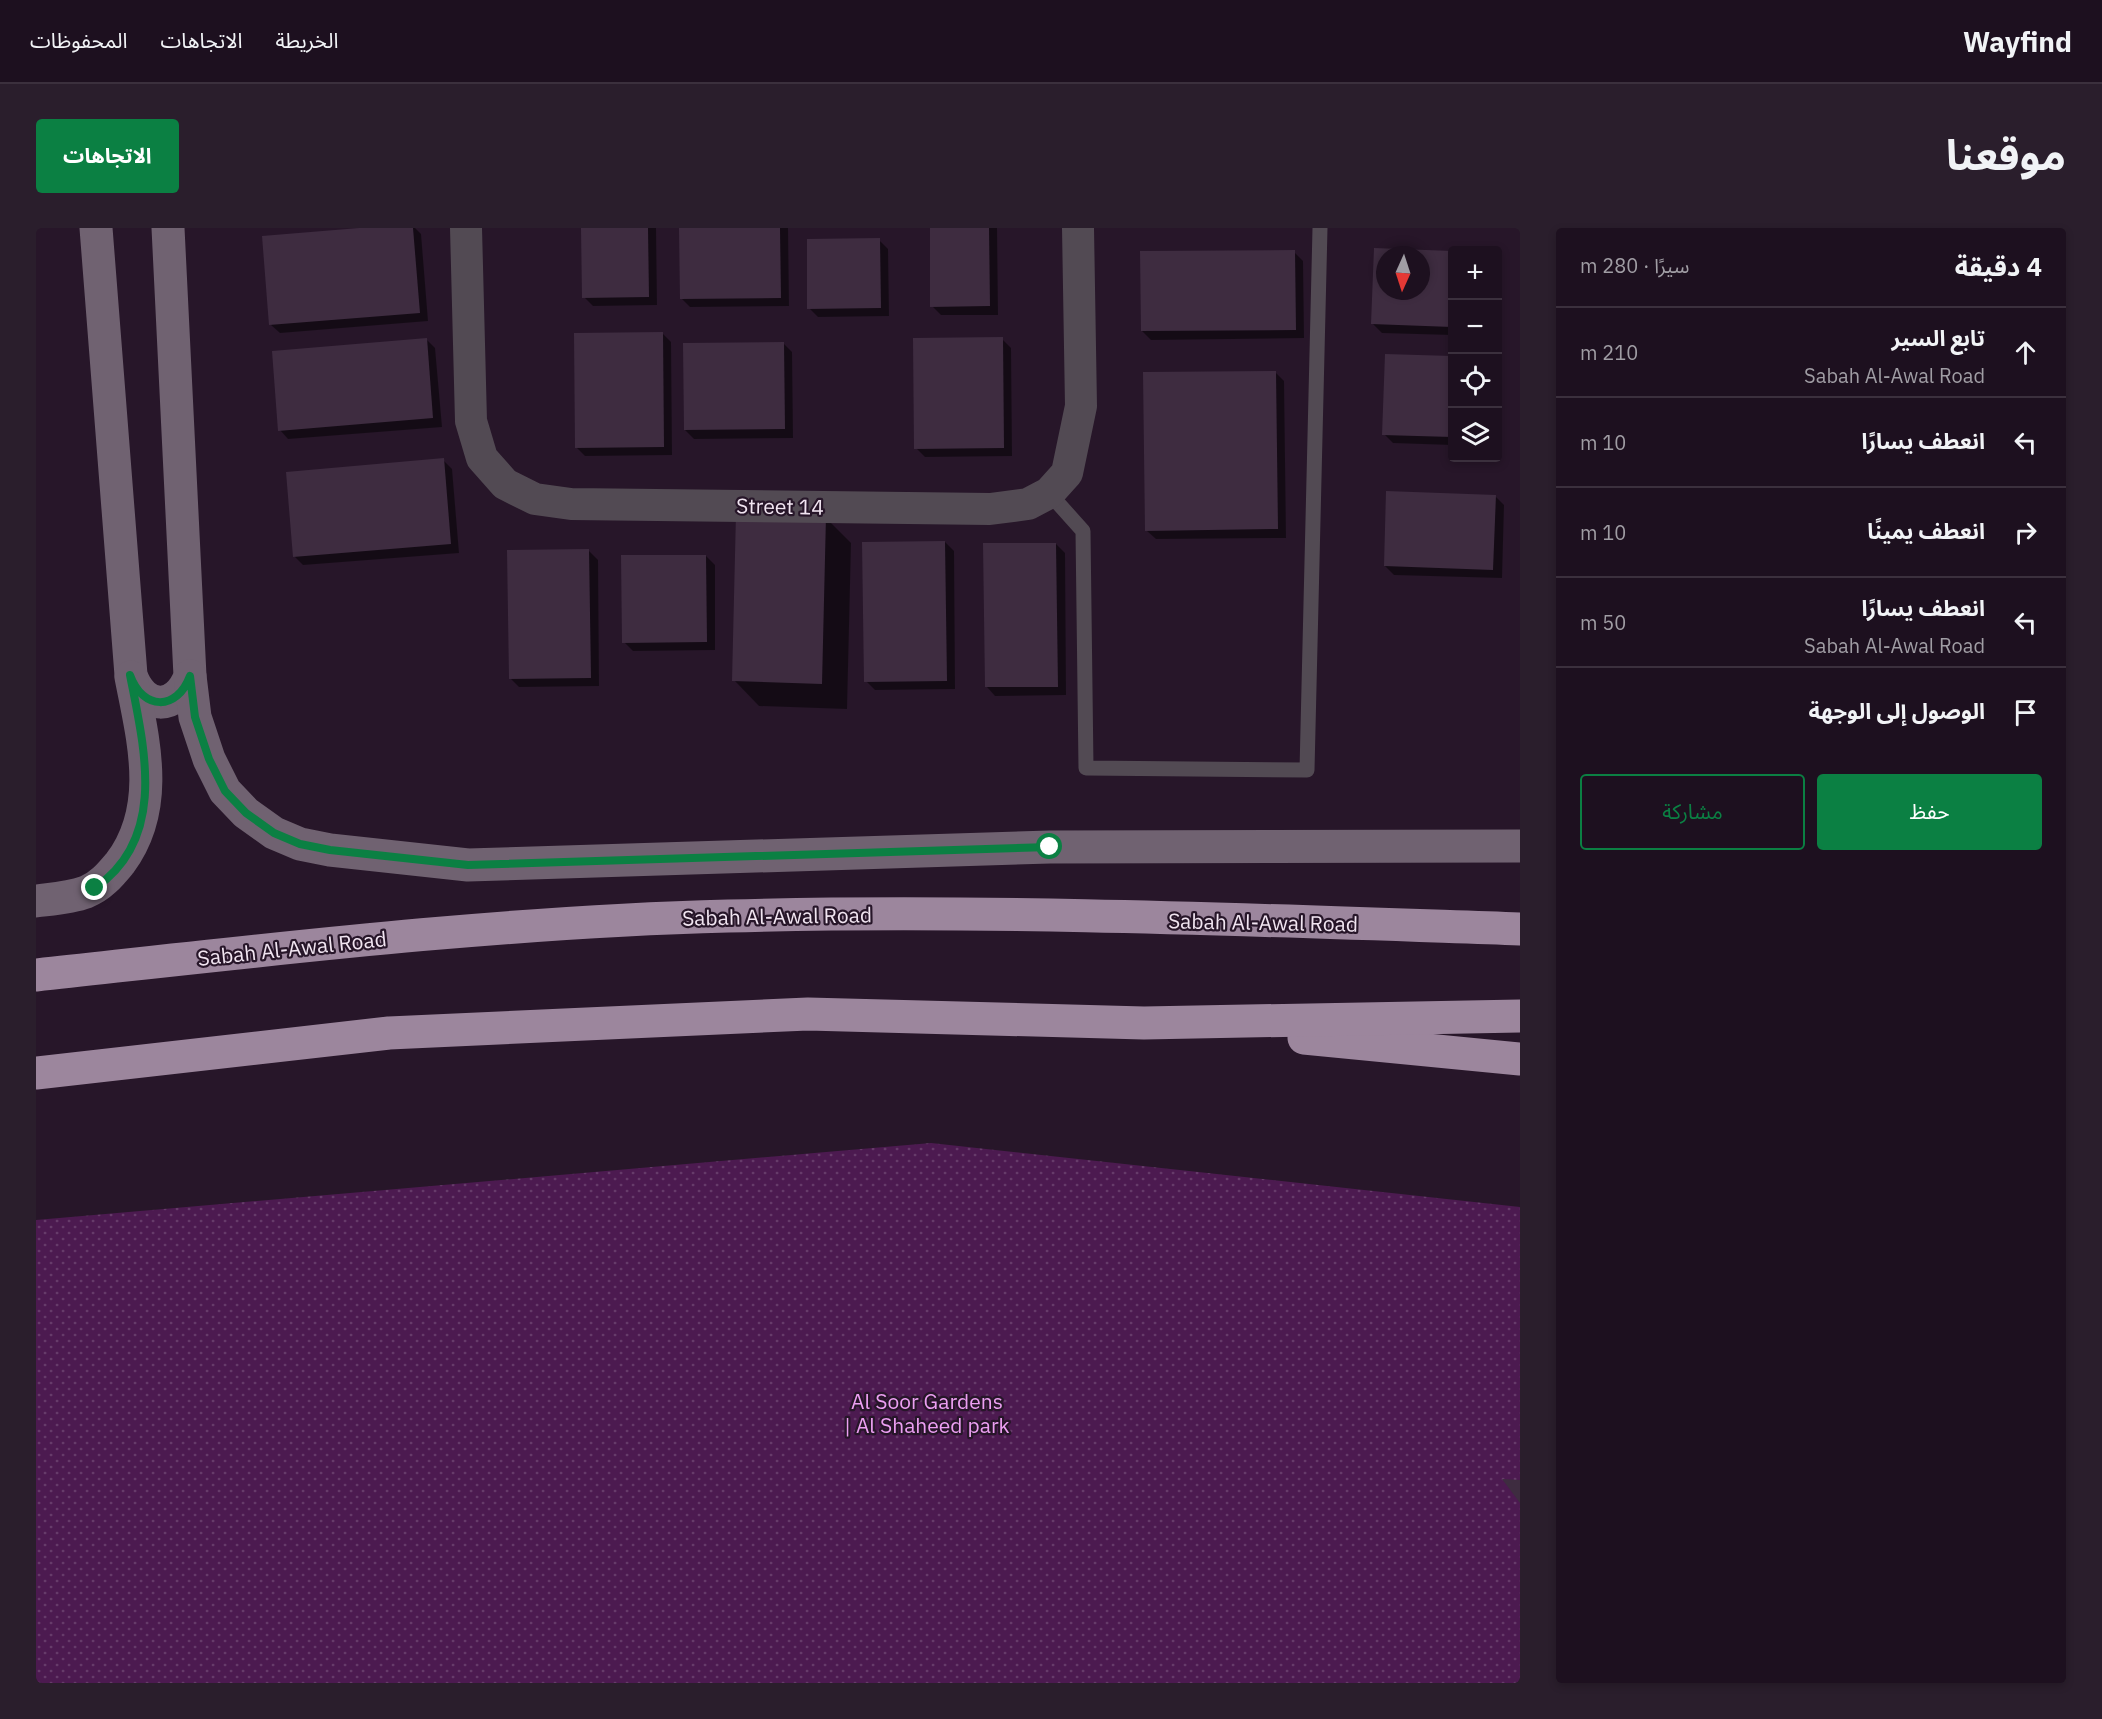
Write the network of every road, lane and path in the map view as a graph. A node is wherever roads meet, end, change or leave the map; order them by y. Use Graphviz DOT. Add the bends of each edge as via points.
graph roads {
  1 [pos="96,228"];
  2 [pos="168,228"];
  3 [pos="466,228"];
  4 [pos="1078,228"];
  5 [pos="1320,228"];
  6 [pos="1049,493"];
  7 [pos="130,675"];
  8 [pos="190,676"];
  9 [pos="1520,846"];
  10 [pos="36,902"];
  11 [pos="1520,913"];
  12 [pos="1349,923"];
  13 [pos="1520,929"];
  14 [pos="36,975"];
  15 [pos="1520,1016"];
  16 [pos="1144,1023"];
  17 [pos="1520,1059"];
  18 [pos="36,1073"];
  1 -- 7 [label="street"];
  2 -- 8 [label="street"];
  3 -- 6 [label="street, Street 14" via="471,421 482,458 505,484 535,499 571,504 990,509 1028,504"];
  4 -- 6 [label="street, Street 14" via="1080,406 1067,472"];
  5 -- 6 [label="lane" via="1307,770 1086,768 1083,531"];
  7 -- 8 [label="street" via="135,689 146,699 160,702 174,700 185,690"];
  7 -- 10 [label="street" via="146,769 147,792 139,829 127,853 101,884 84,893"];
  8 -- 9 [label="street" via="195,717 225,791 246,813 274,833 330,850 468,865 1050,847"];
  11 -- 12 [label="highway"];
  12 -- 13 [label="highway, Sabah Al-Awal Road"];
  12 -- 14 [label="highway, Sabah Al-Awal Road" via="903,914 704,917 565,923 356,940"];
  15 -- 16 [label="highway"];
  16 -- 17 [label="highway"];
  16 -- 18 [label="highway" via="807,1014 388,1034"];
}
